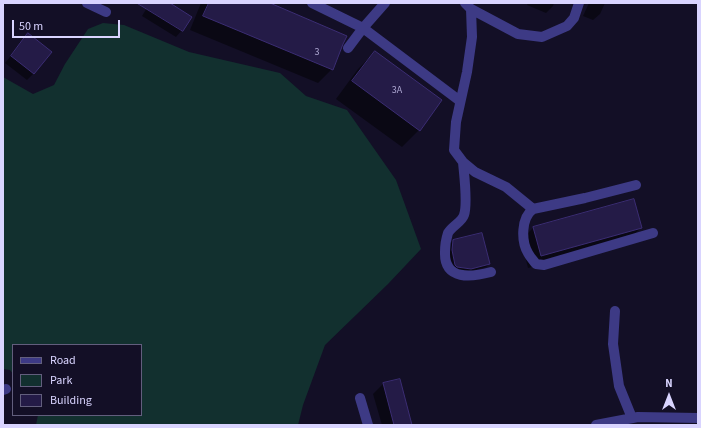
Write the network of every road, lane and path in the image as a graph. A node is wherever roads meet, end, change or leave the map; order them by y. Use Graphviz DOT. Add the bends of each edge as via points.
graph roads {
  1 [pos="86,3"];
  2 [pos="312,3"];
  3 [pos="385,3"];
  4 [pos="579,3"];
  5 [pos="468,6"];
  6 [pos="106,12"];
  7 [pos="363,28"];
  8 [pos="348,48"];
  9 [pos="460,101"];
  10 [pos="463,162"];
  11 [pos="636,185"];
  12 [pos="533,209"];
  13 [pos="653,233"];
  14 [pos="491,272"];
  15 [pos="615,311"];
  16 [pos="360,398"];
  17 [pos="632,418"];
  18 [pos="698,418"];
  19 [pos="368,425"];
  20 [pos="596,425"];
  1 -- 6 [label="lane"];
  2 -- 7 [label="lane"];
  3 -- 7 [label="lane"];
  4 -- 5 [label="lane" via="574,18 567,26 542,37 518,34"];
  5 -- 9 [label="lane" via="472,37"];
  7 -- 8 [label="lane"];
  7 -- 9 [label="lane"];
  9 -- 10 [label="lane" via="454,150"];
  10 -- 12 [label="lane" via="474,172 506,187"];
  10 -- 14 [label="lane" via="464,216 448,233 445,257 448,267 458,275 475,277"];
  11 -- 12 [label="lane"];
  12 -- 13 [label="lane" via="525,221 523,233 527,252 536,264 544,265"];
  15 -- 17 [label="lane" via="613,344 619,386"];
  16 -- 19 [label="lane"];
  17 -- 18 [label="lane"];
  17 -- 20 [label="lane"];
}
